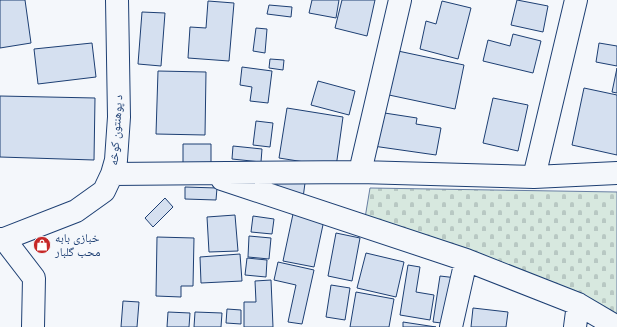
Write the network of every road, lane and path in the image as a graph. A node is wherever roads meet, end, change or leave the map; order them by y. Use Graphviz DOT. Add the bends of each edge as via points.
graph roads {
  1 [pos="117,0"];
  2 [pos="400,0"];
  3 [pos="576,0"];
  4 [pos="360,172"];
  5 [pos="617,173"];
  6 [pos="112,174"];
  7 [pos="206,174"];
  8 [pos="534,177"];
  9 [pos="2,239"];
  10 [pos="466,260"];
  11 [pos="578,304"];
  12 [pos="33,327"];
  13 [pos="451,327"];
  14 [pos="575,327"];
  15 [pos="617,327"];
  1 -- 6 [label="street, د پوهنتون کوڅه" via="119,117 116,160"];
  2 -- 4 [label="street"];
  3 -- 8 [label="street"];
  4 -- 7 [label="street"];
  4 -- 8 [label="street"];
  5 -- 8 [label="street"];
  6 -- 7 [label="street"];
  6 -- 9 [label="street, د پوهنتون کوڅه" via="104,191 76,211"];
  7 -- 10 [label="street"];
  9 -- 12 [label="street" via="34,278"];
  10 -- 11 [label="street"];
  10 -- 13 [label="street"];
  11 -- 14 [label="street"];
  11 -- 15 [label="street"];
}
